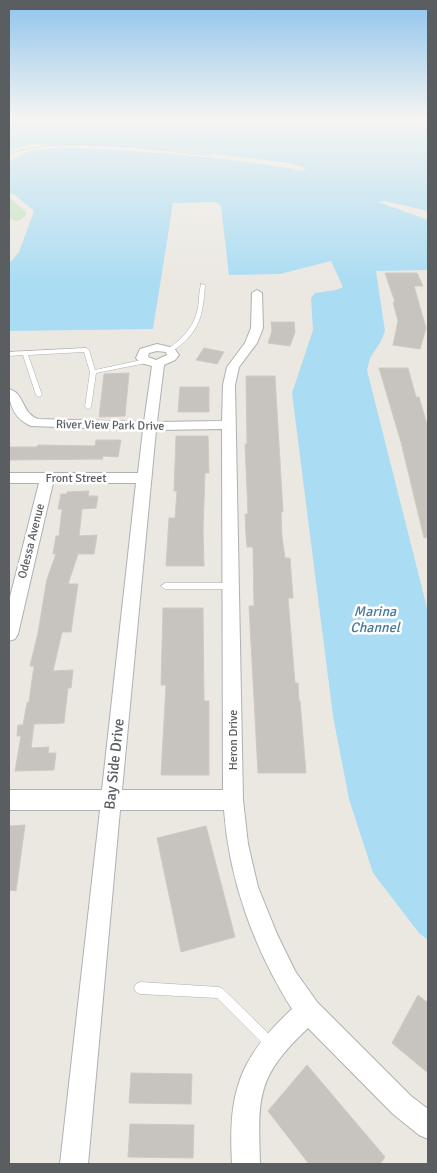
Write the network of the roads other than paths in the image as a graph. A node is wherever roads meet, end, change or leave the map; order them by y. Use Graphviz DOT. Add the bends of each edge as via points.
graph roads {
  1 [pos="203,285"];
  2 [pos="257,293"];
  3 [pos="25,353"];
  4 [pos="9,354"];
  5 [pos="158,358"];
  6 [pos="93,372"];
  7 [pos="9,393"];
  8 [pos="39,395"];
  9 [pos="88,407"];
  10 [pos="228,425"];
  11 [pos="149,426"];
  12 [pos="9,478"];
  13 [pos="47,478"];
  14 [pos="144,478"];
  15 [pos="164,586"];
  16 [pos="231,586"];
  17 [pos="9,634"];
  18 [pos="110,799"];
  19 [pos="9,800"];
  20 [pos="233,800"];
  21 [pos="140,988"];
  22 [pos="308,1011"];
  23 [pos="274,1046"];
  24 [pos="428,1126"];
  25 [pos="74,1164"];
  26 [pos="246,1164"];
  1 -- 5 [label="lane" via="200,318 193,330"];
  2 -- 10 [label="street, Heron Drive" via="256,328 251,343 233,367 229,385"];
  3 -- 4 [label="lane"];
  3 -- 6 [label="lane" via="86,350"];
  3 -- 8 [label="lane"];
  5 -- 6 [label="lane"];
  5 -- 11 [label="street, Bay Side Drive"];
  6 -- 9 [label="lane"];
  7 -- 11 [label="street, River View Park Drive" via="25,420 36,423"];
  10 -- 11 [label="street, River View Park Drive"];
  10 -- 16 [label="street, Heron Drive"];
  11 -- 14 [label="street, Bay Side Drive"];
  12 -- 13 [label="street, Front Street"];
  13 -- 14 [label="street, Front Street"];
  13 -- 17 [label="street, Odessa Avenue"];
  14 -- 18 [label="street, Bay Side Drive"];
  15 -- 16 [label="lane"];
  16 -- 20 [label="street, Heron Drive"];
  18 -- 19 [label="street"];
  18 -- 20 [label="street"];
  18 -- 25 [label="street, Bay Side Drive"];
  20 -- 22 [label="street, Heron Drive" via="237,844 247,887 268,942"];
  21 -- 23 [label="lane" via="219,993"];
  22 -- 23 [label="street"];
  22 -- 24 [label="street, Heron Drive" via="402,1105"];
  23 -- 26 [label="street" via="265,1055 250,1084 244,1120"];
}
